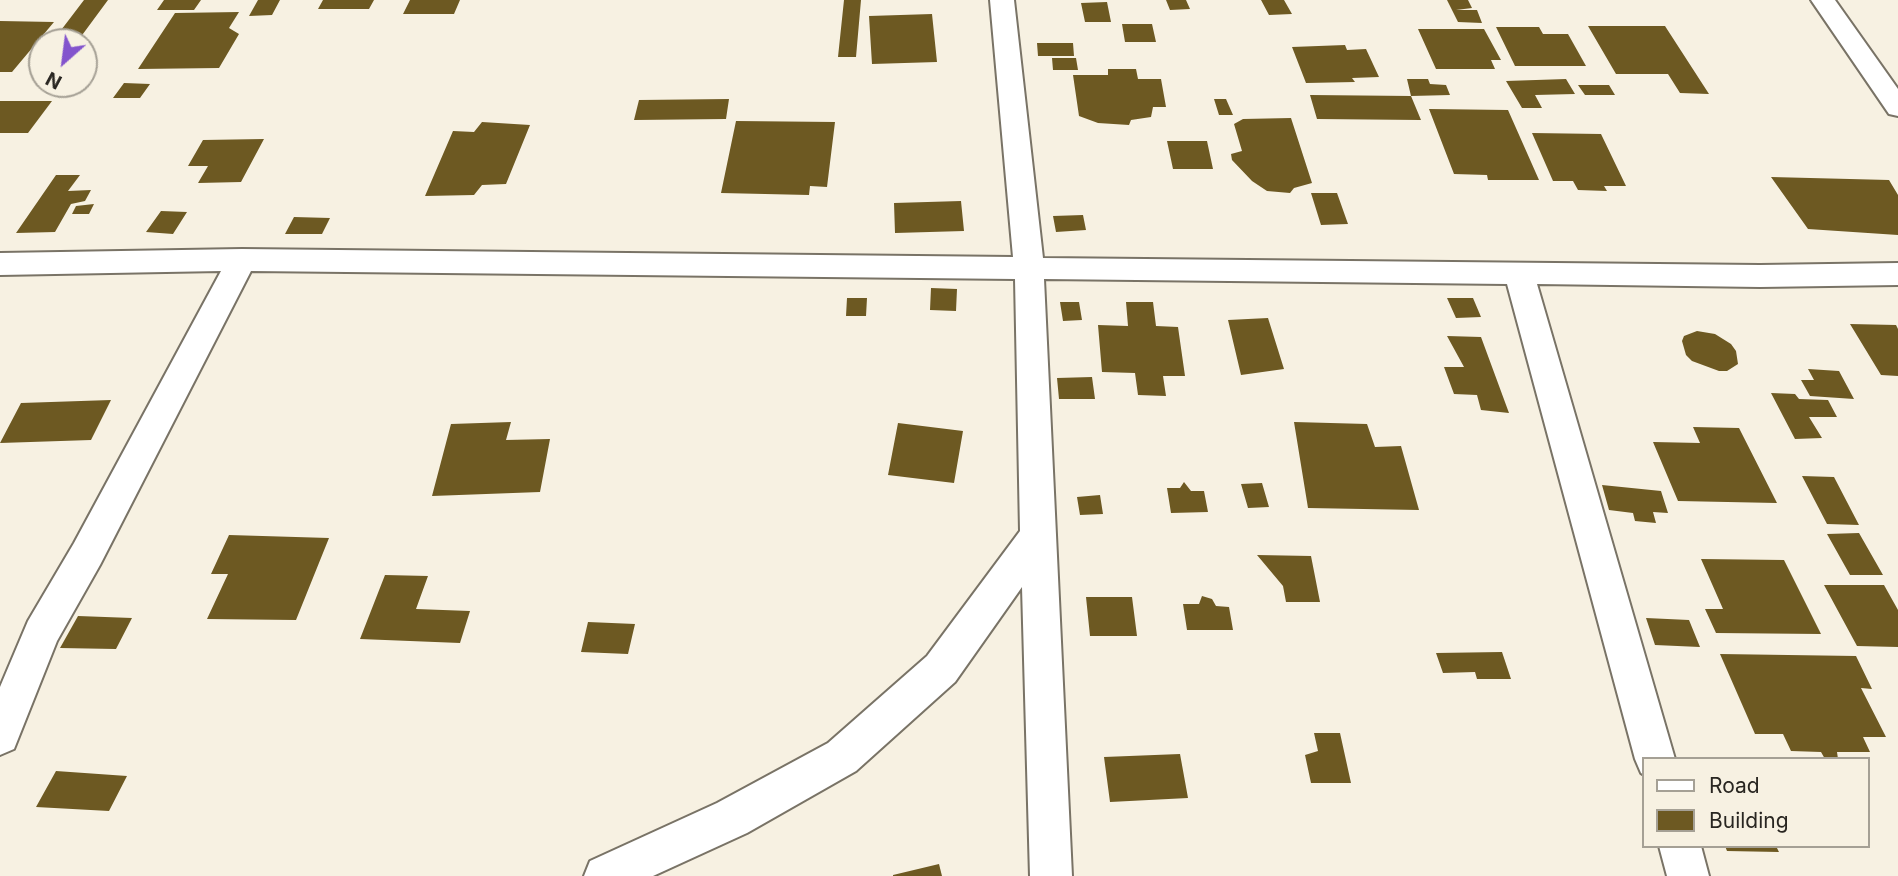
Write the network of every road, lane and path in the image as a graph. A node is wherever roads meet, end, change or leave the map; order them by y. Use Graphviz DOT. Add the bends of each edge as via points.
graph roads {
  1 [pos="1003,0"];
  2 [pos="1823,0"];
  3 [pos="1898,107"];
  4 [pos="242,260"];
  5 [pos="0,264"];
  6 [pos="1029,267"];
  7 [pos="1519,273"];
  8 [pos="1898,274"];
  9 [pos="1038,536"];
  10 [pos="0,736"];
  11 [pos="1654,757"];
  12 [pos="1681,848"];
  13 [pos="605,876"];
  14 [pos="1051,876"];
  15 [pos="1688,876"];
  1 -- 6 [label="street"];
  2 -- 3 [label="street"];
  4 -- 5 [label="street"];
  4 -- 6 [label="street"];
  4 -- 10 [label="street" via="41,633"];
  6 -- 7 [label="street"];
  6 -- 9 [label="street"];
  7 -- 8 [label="street"];
  7 -- 11 [label="street"];
  9 -- 13 [label="street" via="941,669 842,757 732,818"];
  9 -- 14 [label="street"];
  12 -- 15 [label="street"];
}
